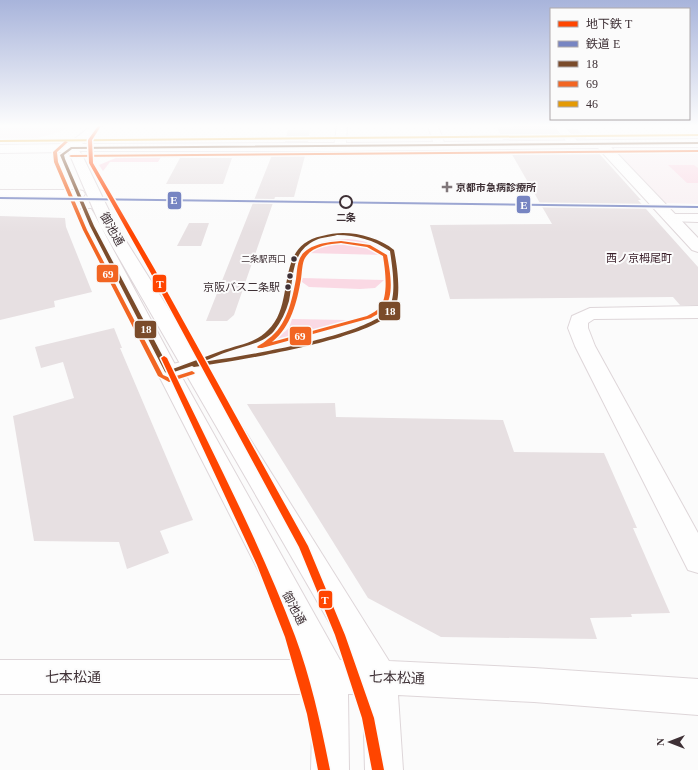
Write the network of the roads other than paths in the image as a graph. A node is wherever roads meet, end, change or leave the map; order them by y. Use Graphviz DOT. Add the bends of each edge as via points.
graph roads {
  1 [pos="63,162"];
  2 [pos="79,162"];
  3 [pos="618,162"];
  4 [pos="0,194"];
  5 [pos="78,194"];
  6 [pos="671,218"];
  7 [pos="698,218"];
  8 [pos="698,247"];
  9 [pos="698,312"];
  10 [pos="181,369"];
  11 [pos="698,561"];
  12 [pos="0,677"];
  13 [pos="331,677"];
  14 [pos="380,677"];
  15 [pos="698,697"];
  16 [pos="330,770"];
  17 [pos="384,770"];
  1 -- 5 [label="street, 御池通"];
  2 -- 10 [label="street, 御池通"];
  3 -- 6 [label="street"];
  4 -- 5 [label="street"];
  5 -- 10 [label="street, 御池通" via="92,226"];
  6 -- 7 [label="street"];
  6 -- 8 [label="street"];
  9 -- 11 [label="street" via="604,312 590,314 580,320 578,328 585,346"];
  10 -- 13 [label="street, 御池通"];
  10 -- 14 [label="street, 御池通"];
  12 -- 13 [label="street, 七本松通"];
  13 -- 14 [label="street, 七本松通"];
  13 -- 16 [label="street, 御池通"];
  14 -- 15 [label="street, 七本松通"];
  14 -- 17 [label="street, 御池通"];
}
